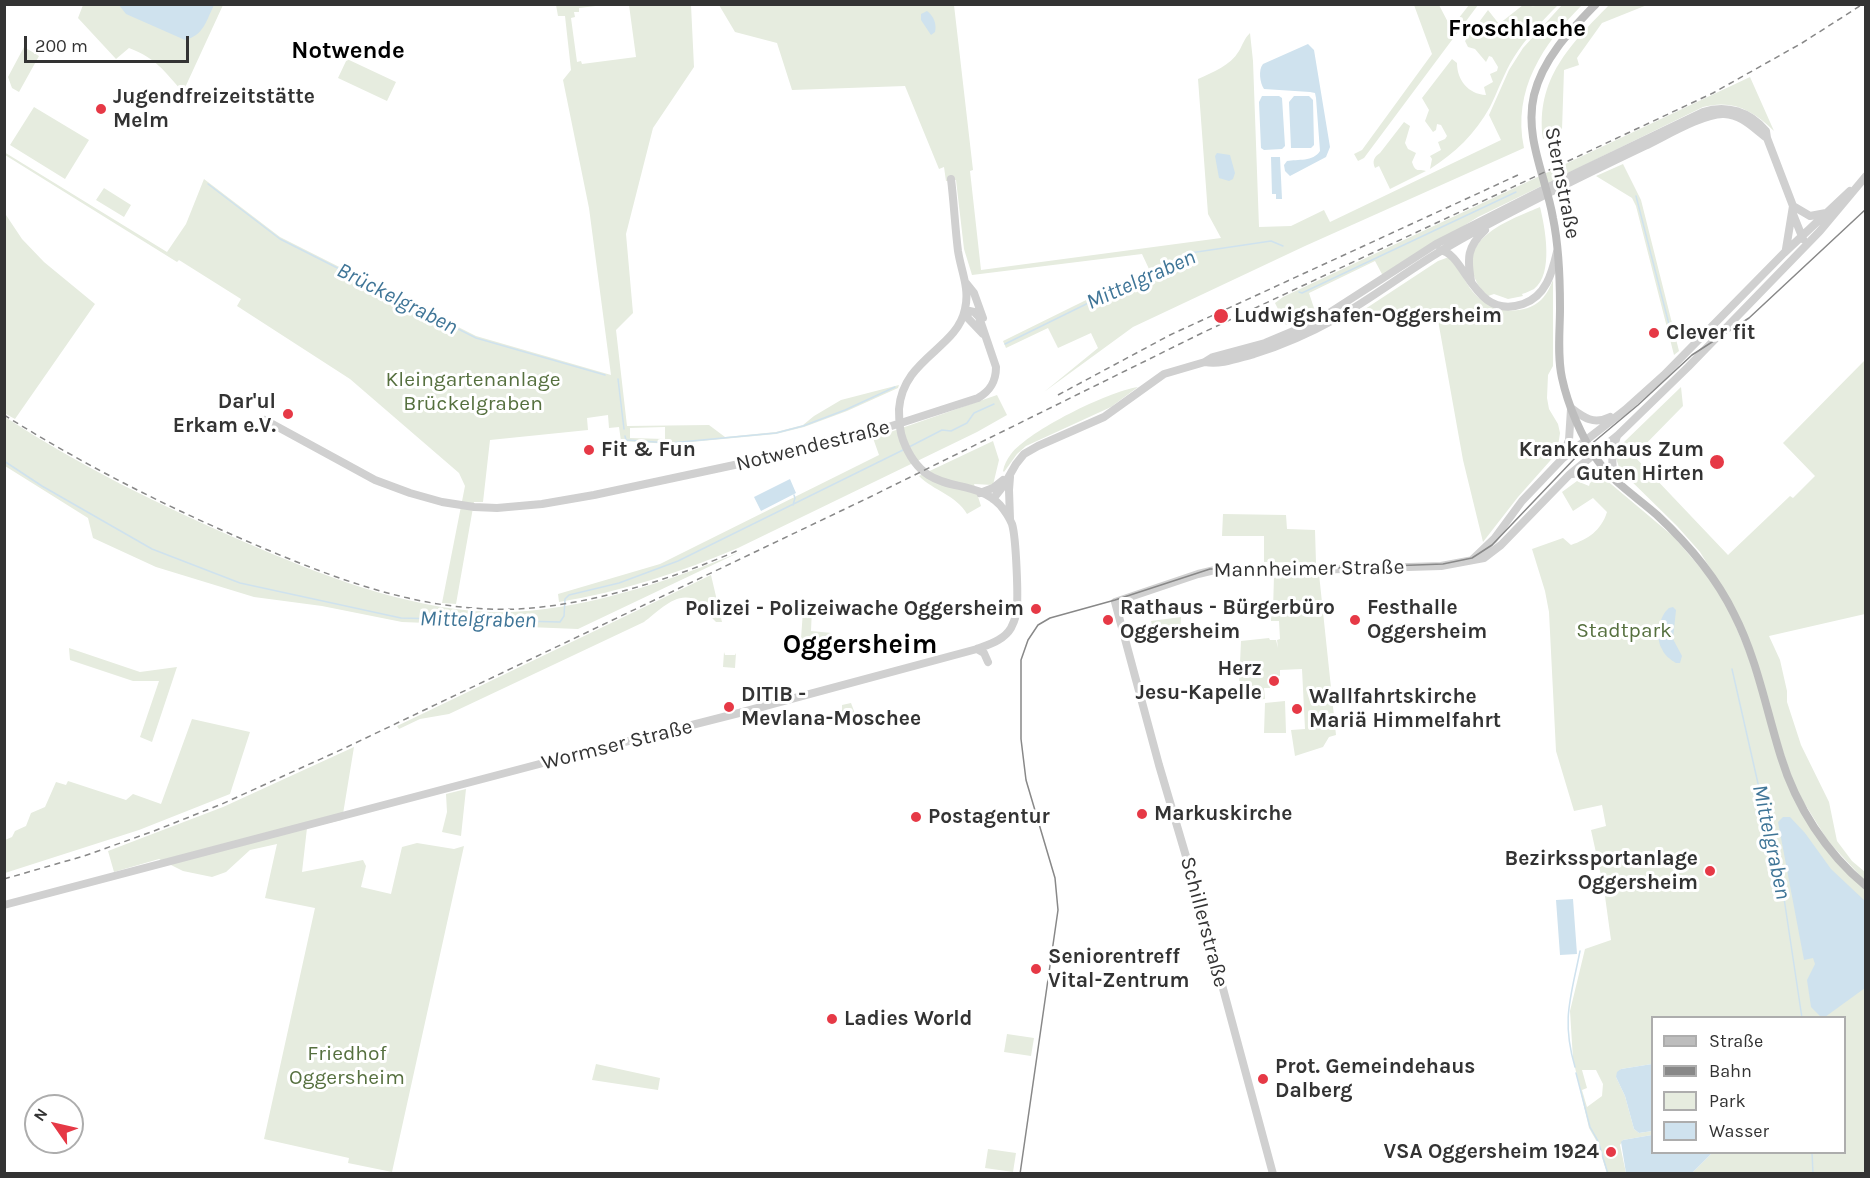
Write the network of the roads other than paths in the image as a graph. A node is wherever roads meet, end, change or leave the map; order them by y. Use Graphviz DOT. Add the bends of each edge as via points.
graph roads {
  1 [pos="1596,4"];
  2 [pos="1577,176"];
  3 [pos="1866,176"];
  4 [pos="951,179"];
  5 [pos="1840,203"];
  6 [pos="1794,209"];
  7 [pos="1826,213"];
  8 [pos="1496,221"];
  9 [pos="1805,234"];
  10 [pos="1810,242"];
  11 [pos="1443,249"];
  12 [pos="1557,250"];
  13 [pos="1424,253"];
  14 [pos="1784,254"];
  15 [pos="966,282"];
  16 [pos="1471,282"];
  17 [pos="1366,295"];
  18 [pos="965,312"];
  19 [pos="957,327"];
  20 [pos="978,328"];
  21 [pos="987,336"];
  22 [pos="1571,408"];
  23 [pos="1625,410"];
  24 [pos="265,420"];
  25 [pos="1618,435"];
  26 [pos="1586,440"];
  27 [pos="1594,454"];
  28 [pos="1563,458"];
  29 [pos="1570,474"];
  30 [pos="1009,475"];
  31 [pos="1613,477"];
  32 [pos="980,493"];
  33 [pos="993,499"];
  34 [pos="1010,520"];
  35 [pos="1472,560"];
  36 [pos="1115,602"];
  37 [pos="977,649"];
  38 [pos="988,662"];
  39 [pos="1866,886"];
  40 [pos="4,905"];
  41 [pos="1273,1173"];
  1 -- 12 [label="main road, Sternstraße" via="1549,60 1534,94 1533,141 1550,203"];
  2 -- 6 [label="street" via="1703,112 1720,108 1741,112 1766,130"];
  2 -- 8 [label="street"];
  2 -- 13 [label="street" via="1492,214"];
  3 -- 5 [label="street, Mannheimer Straße"];
  4 -- 15 [label="street" via="958,250"];
  5 -- 7 [label="street, Mannheimer Straße"];
  5 -- 10 [label="street, Mannheimer Straße"];
  6 -- 7 [label="street" via="1810,216"];
  6 -- 9 [label="street"];
  6 -- 14 [label="street"];
  7 -- 9 [label="street, Mannheimer Straße"];
  8 -- 11 [label="street"];
  8 -- 16 [label="street" via="1471,249"];
  9 -- 10 [label="street"];
  9 -- 14 [label="street, Mannheimer Straße"];
  10 -- 25 [label="street, Mannheimer Straße"];
  11 -- 13 [label="street"];
  11 -- 16 [label="street"];
  11 -- 17 [label="street"];
  12 -- 16 [label="street" via="1550,277 1535,298 1518,306 1497,304 1480,294"];
  12 -- 22 [label="main road, Sternstraße" via="1560,360"];
  13 -- 17 [label="street"];
  14 -- 23 [label="street, Mannheimer Straße"];
  15 -- 18 [label="street"];
  15 -- 21 [label="street" via="974,293"];
  17 -- 30 [label="street" via="1267,350 1164,374 1104,417 1030,450"];
  18 -- 19 [label="street"];
  18 -- 20 [label="street"];
  18 -- 21 [label="street" via="977,314"];
  19 -- 20 [label="street"];
  19 -- 32 [label="street" via="909,378 899,417 903,441 912,458 931,477"];
  20 -- 21 [label="street"];
  21 -- 24 [label="street, Notwendestraße" via="996,372 988,391 978,398 842,442 542,504 497,508 458,505 410,494 375,480"];
  22 -- 23 [label="street" via="1596,421"];
  22 -- 26 [label="main road, Sternstraße"];
  22 -- 28 [label="street" via="1569,440"];
  23 -- 26 [label="street, Mannheimer Straße"];
  25 -- 27 [label="street, Mannheimer Straße"];
  25 -- 31 [label="street" via="1612,452"];
  26 -- 27 [label="main road, Sternstraße"];
  26 -- 28 [label="street, Mannheimer Straße"];
  27 -- 29 [label="street, Mannheimer Straße"];
  27 -- 31 [label="main road, Sternstraße"];
  28 -- 35 [label="street, Mannheimer Straße"];
  29 -- 31 [label="street" via="1590,471"];
  29 -- 35 [label="street, Mannheimer Straße" via="1501,545 1484,558"];
  30 -- 32 [label="street" via="999,485"];
  30 -- 33 [label="street"];
  30 -- 34 [label="street"];
  31 -- 39 [label="main road, Sternstraße" via="1675,533 1718,585 1752,656 1793,791 1825,843"];
  32 -- 33 [label="street"];
  33 -- 34 [label="street"];
  34 -- 37 [label="street, Wormser Straße" via="1015,551 1016,615 1010,630 997,641"];
  35 -- 36 [label="street, Mannheimer Straße" via="1451,565 1373,568 1219,569"];
  36 -- 41 [label="street, Schillerstraße"];
  37 -- 38 [label="street"];
  37 -- 40 [label="street, Wormser Straße"];
}
